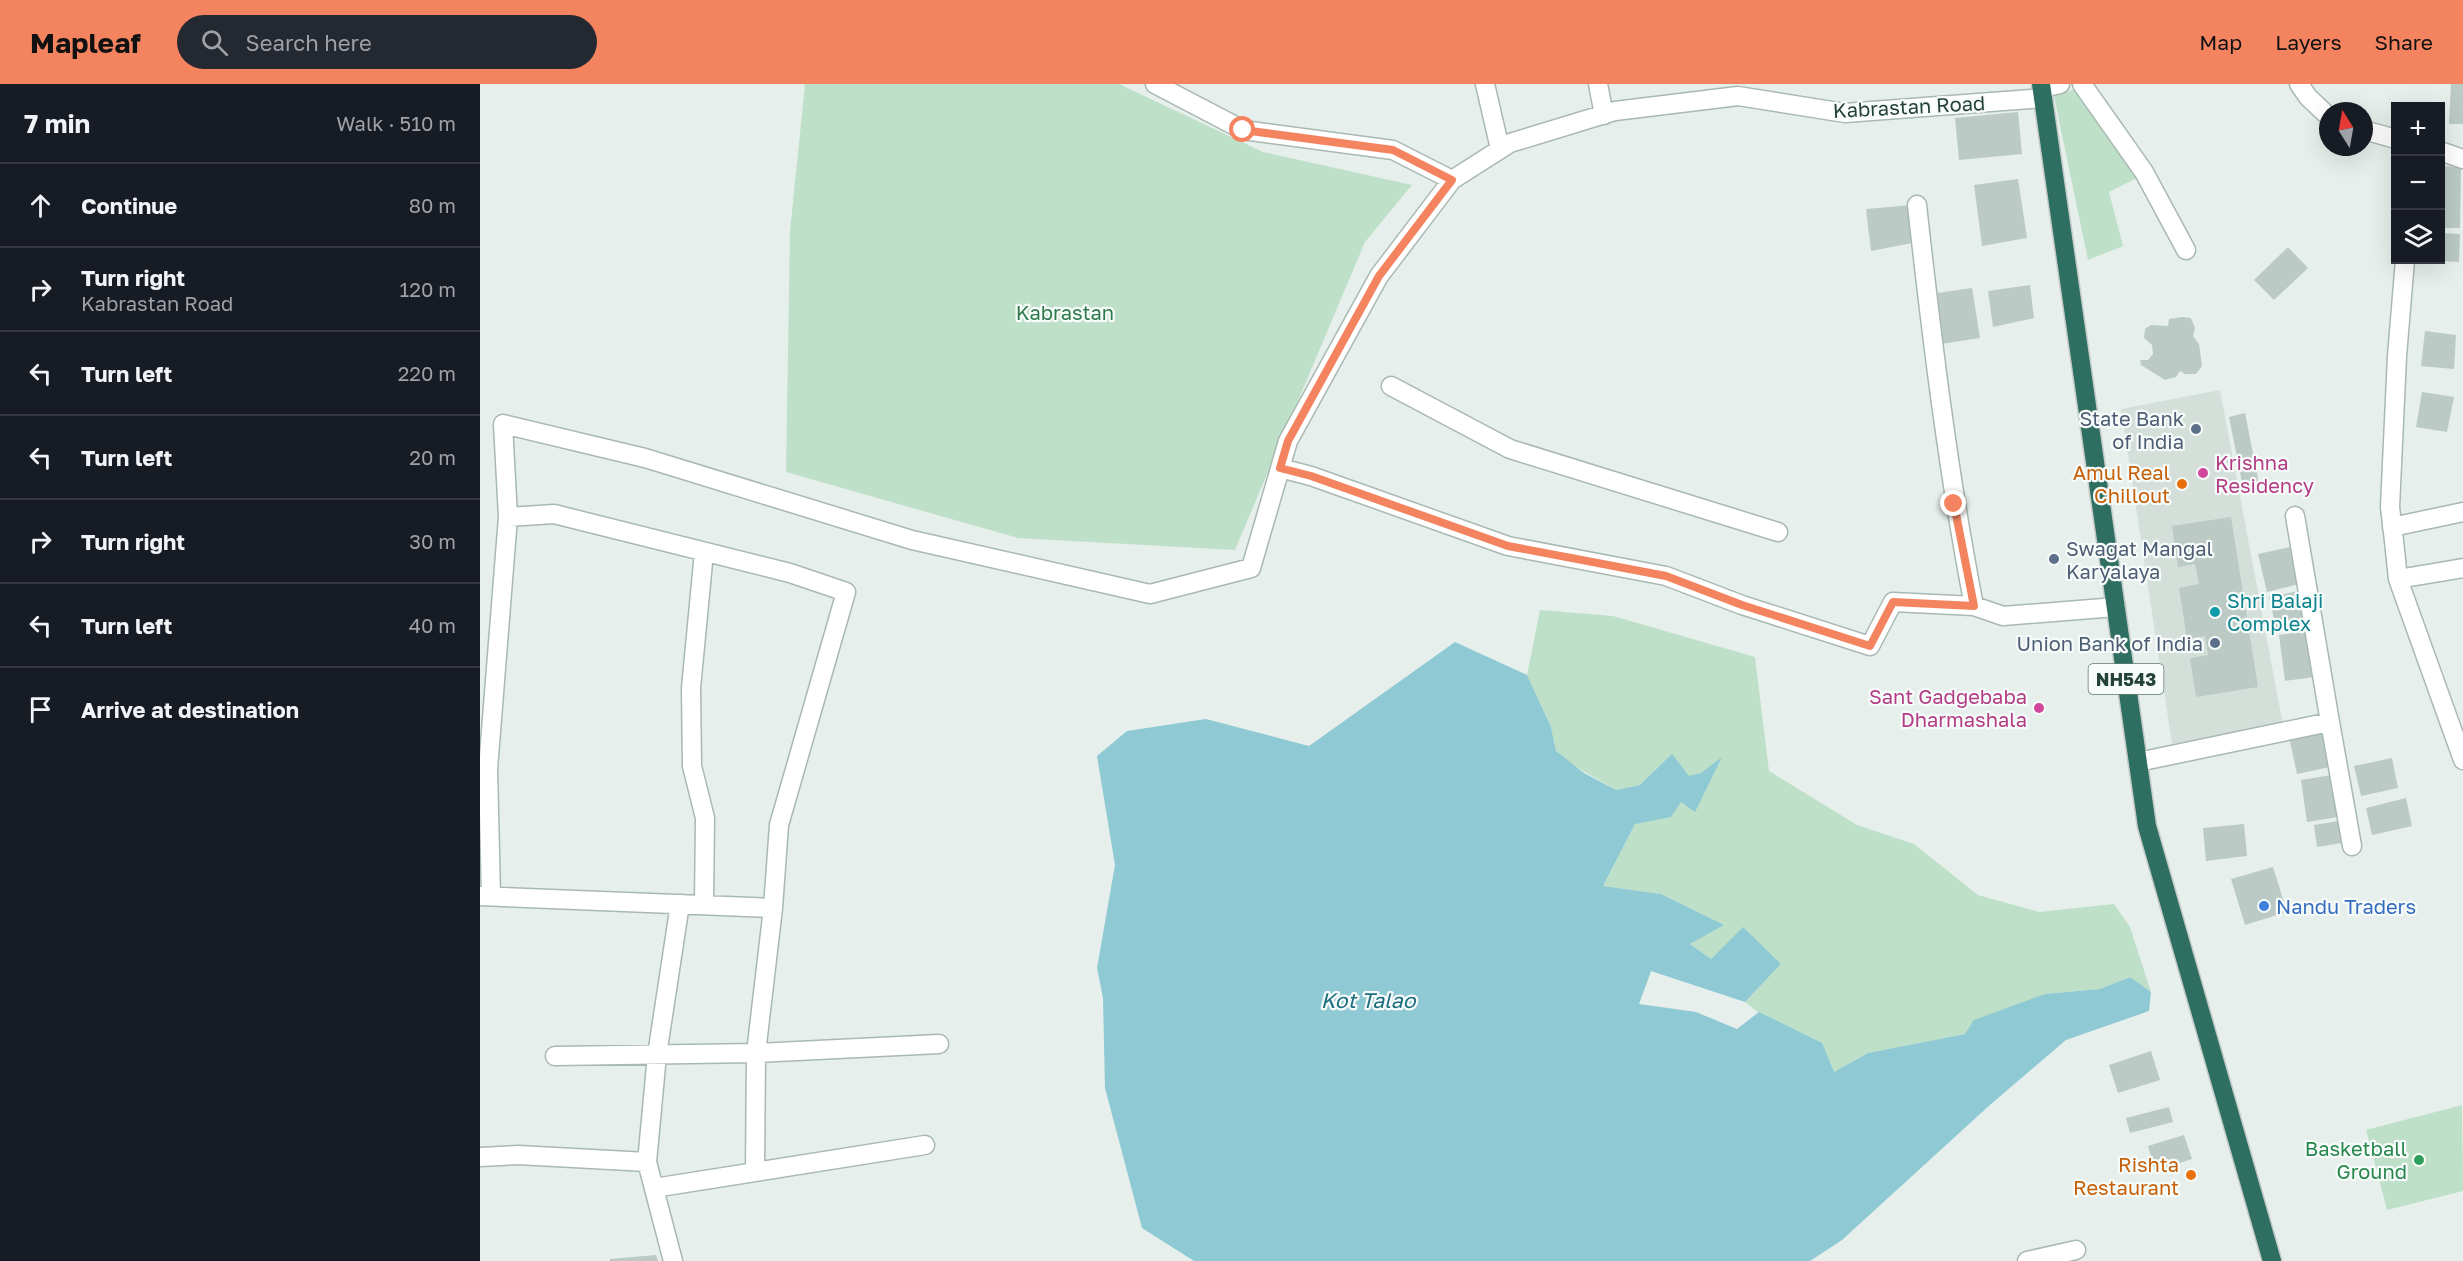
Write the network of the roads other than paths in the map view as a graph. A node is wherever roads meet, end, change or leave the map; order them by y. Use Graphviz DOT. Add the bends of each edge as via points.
graph roads {
  1 [pos="1155,84"];
  2 [pos="1485,84"];
  3 [pos="1598,84"];
  4 [pos="2060,84"];
  5 [pos="2082,84"];
  6 [pos="2299,84"];
  7 [pos="2042,90"];
  8 [pos="1693,93"];
  9 [pos="2319,107"];
  10 [pos="1604,115"];
  11 [pos="2373,133"];
  12 [pos="2391,138"];
  13 [pos="1500,149"];
  14 [pos="2445,153"];
  15 [pos="2463,159"];
  16 [pos="1452,180"];
  17 [pos="1917,205"];
  18 [pos="2186,250"];
  19 [pos="2405,264"];
  20 [pos="1391,386"];
  21 [pos="1280,468"];
  22 [pos="2463,512"];
  23 [pos="2295,516"];
  24 [pos="508,517"];
  25 [pos="2392,526"];
  26 [pos="1778,532"];
  27 [pos="704,552"];
  28 [pos="2463,568"];
  29 [pos="2398,579"];
  30 [pos="1974,606"];
  31 [pos="2116,607"];
  32 [pos="2330,722"];
  33 [pos="2463,760"];
  34 [pos="2138,762"];
  35 [pos="2352,846"];
  36 [pos="485,896"];
  37 [pos="680,904"];
  38 [pos="704,905"];
  39 [pos="773,908"];
  40 [pos="939,1044"];
  41 [pos="756,1053"];
  42 [pos="657,1054"];
  43 [pos="555,1056"];
  44 [pos="925,1145"];
  45 [pos="480,1157"];
  46 [pos="647,1162"];
  47 [pos="754,1171"];
  48 [pos="654,1188"];
  49 [pos="2076,1250"];
  50 [pos="673,1261"];
  51 [pos="2027,1261"];
  52 [pos="2272,1261"];
  1 -- 16 [label="street" via="1243,130 1393,150"];
  2 -- 13 [label="street"];
  3 -- 10 [label="street"];
  4 -- 7 [label="street, Kabrastan Road"];
  5 -- 18 [label="street" via="2144,172"];
  6 -- 9 [label="street"];
  7 -- 8 [label="street, Kabrastan Road" via="1845,113"];
  7 -- 31 [label="highway, NH543"];
  8 -- 10 [label="street, Kabrastan Road"];
  10 -- 13 [label="street, Kabrastan Road"];
  11 -- 12 [label="street"];
  13 -- 16 [label="street, Kabrastan Road"];
  14 -- 15 [label="street"];
  16 -- 21 [label="street, Kabrastan Road" via="1379,276 1288,441"];
  17 -- 30 [label="street" via="1954,504"];
  19 -- 25 [label="street" via="2397,356"];
  20 -- 26 [label="street" via="1510,449"];
  21 -- 24 [label="street, Kabrastan Road" via="1251,568 1150,594 912,540 645,458 503,424"];
  21 -- 30 [label="street" via="1508,546 1666,576 1870,646 1893,602"];
  22 -- 25 [label="street"];
  23 -- 32 [label="street"];
  24 -- 27 [label="street" via="554,514"];
  24 -- 36 [label="street" via="488,769"];
  25 -- 29 [label="street"];
  27 -- 38 [label="street" via="691,688 692,766 705,818"];
  27 -- 39 [label="street" via="790,573 846,592 779,825"];
  28 -- 29 [label="street"];
  29 -- 33 [label="street"];
  30 -- 31 [label="street" via="2003,616"];
  31 -- 34 [label="highway, NH543"];
  32 -- 34 [label="street"];
  32 -- 35 [label="street"];
  34 -- 52 [label="highway, NH543" via="2147,826"];
  36 -- 37 [label="street"];
  37 -- 38 [label="street"];
  37 -- 42 [label="street"];
  38 -- 39 [label="street"];
  39 -- 41 [label="street"];
  40 -- 41 [label="street"];
  41 -- 42 [label="street"];
  41 -- 47 [label="street"];
  42 -- 43 [label="street"];
  42 -- 46 [label="street"];
  44 -- 47 [label="street"];
  45 -- 46 [label="street" via="518,1155"];
  46 -- 48 [label="street"];
  47 -- 48 [label="street"];
  48 -- 50 [label="street"];
  49 -- 51 [label="street"];
}
